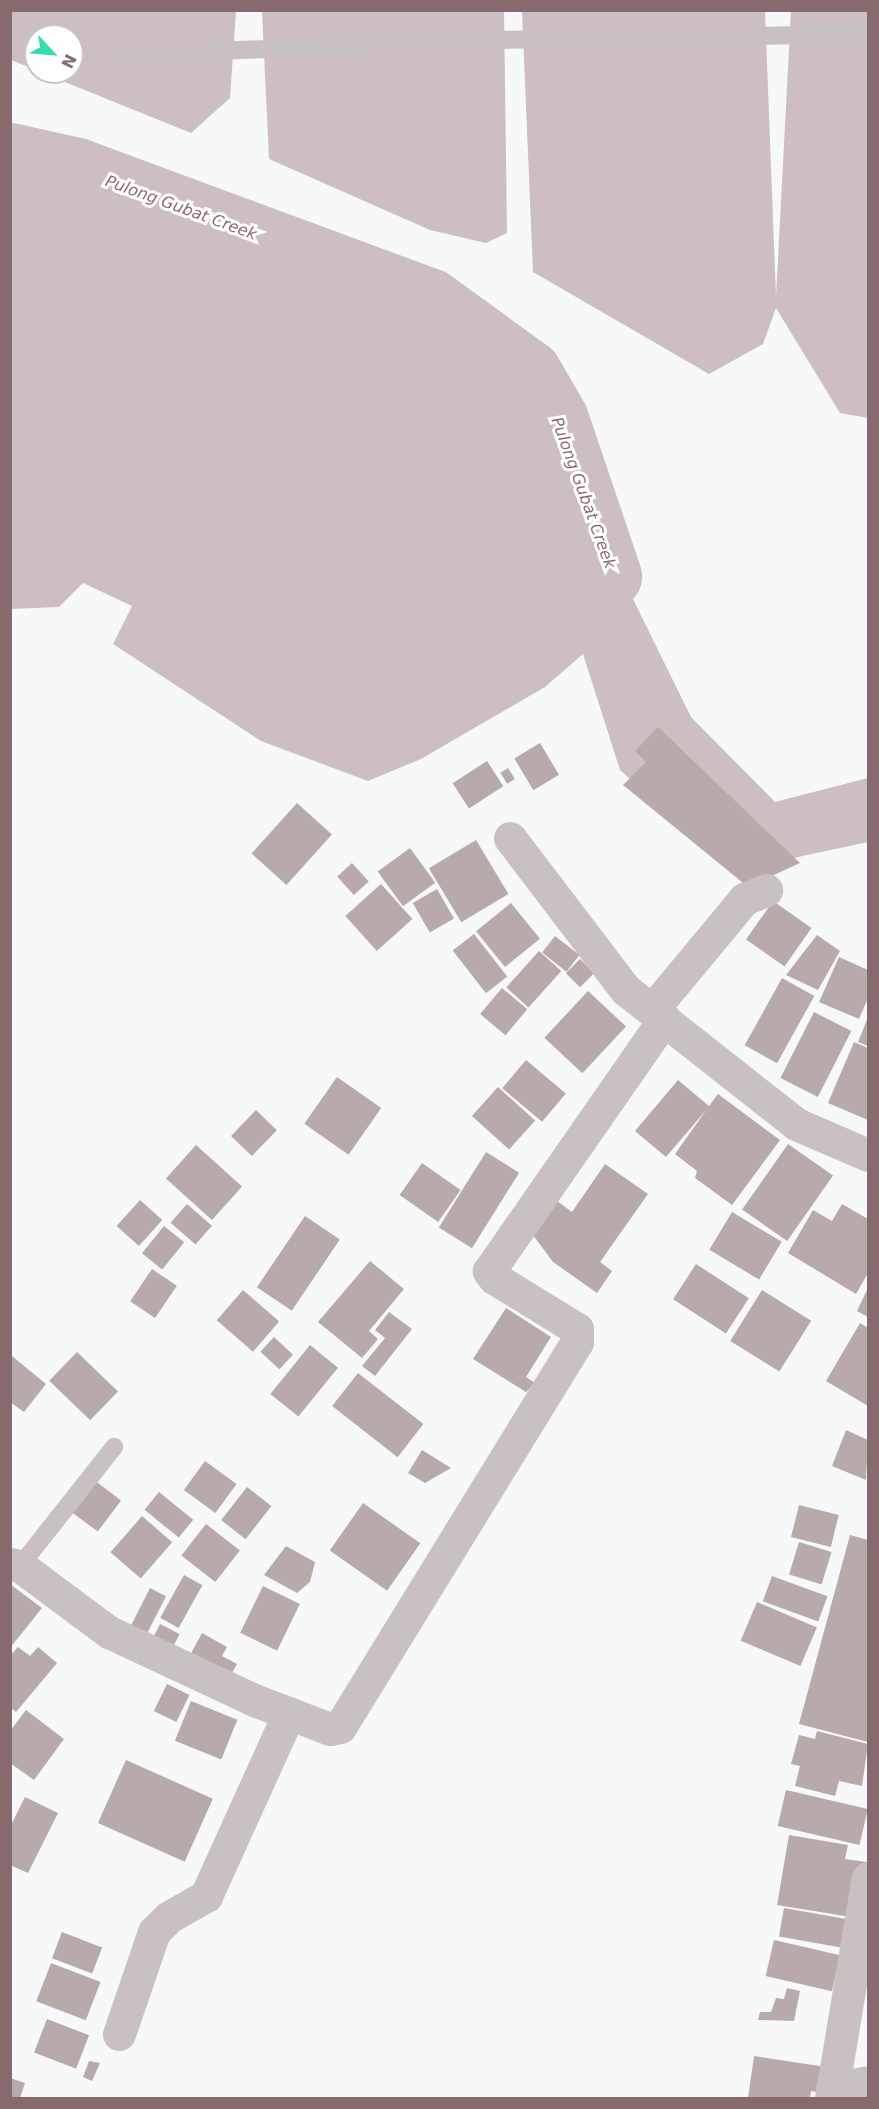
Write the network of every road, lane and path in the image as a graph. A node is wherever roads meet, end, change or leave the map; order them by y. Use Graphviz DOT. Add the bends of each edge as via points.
graph roads {
  1 [pos="868,34"];
  2 [pos="116,55"];
  3 [pos="510,838"];
  4 [pos="766,890"];
  5 [pos="658,1015"];
  6 [pos="868,1155"];
  7 [pos="114,1447"];
  8 [pos="15,1565"];
  9 [pos="288,1713"];
  10 [pos="868,1878"];
  11 [pos="119,2034"];
  12 [pos="868,2082"];
  13 [pos="832,2093"];
  1 -- 2 [label="lane" via="498,40"];
  3 -- 5 [label="street" via="626,990"];
  4 -- 5 [label="street" via="744,899"];
  5 -- 6 [label="street" via="796,1124"];
  5 -- 9 [label="street" via="489,1271 577,1329 571,1353 340,1727 330,1729"];
  7 -- 8 [label="lane"];
  8 -- 9 [label="street" via="109,1632"];
  9 -- 11 [label="street" via="206,1896 169,1917 154,1932"];
  10 -- 13 [label="street"];
  12 -- 13 [label="street"];
}
